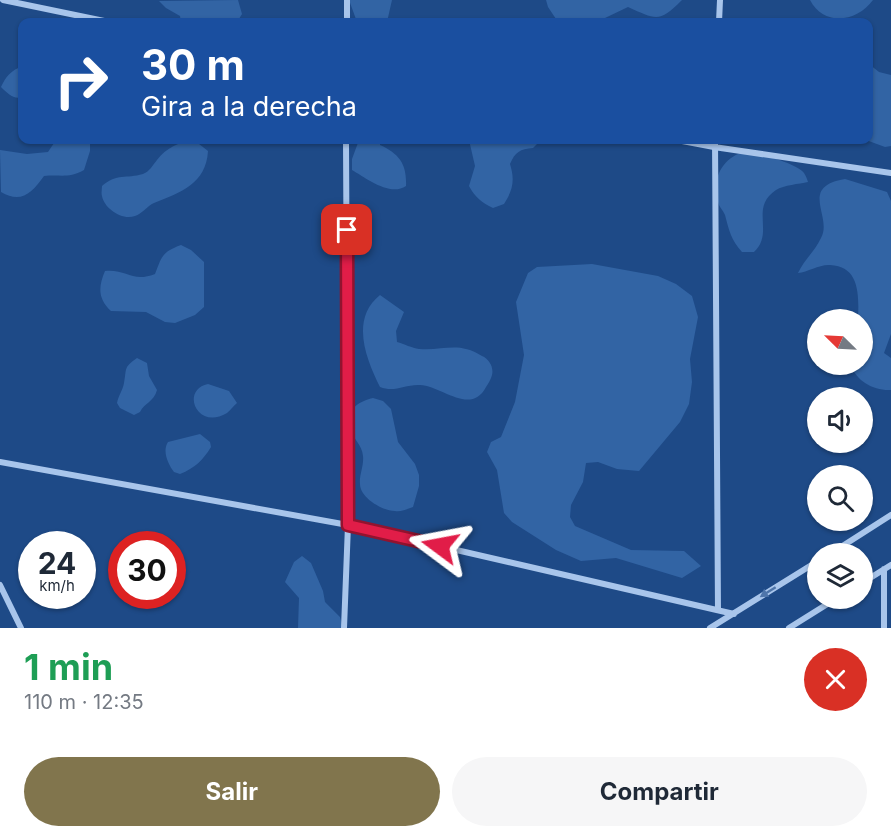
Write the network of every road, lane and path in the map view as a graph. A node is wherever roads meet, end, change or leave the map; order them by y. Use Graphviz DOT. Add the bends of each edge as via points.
graph roads {
  1 [pos="3,0"];
  2 [pos="347,0"];
  3 [pos="720,0"];
  4 [pos="90,18"];
  5 [pos="347,18"];
  6 [pos="719,18"];
  7 [pos="346,144"];
  8 [pos="714,144"];
  9 [pos="720,144"];
  10 [pos="891,173"];
  11 [pos="0,462"];
  12 [pos="891,515"];
  13 [pos="348,525"];
  14 [pos="847,543"];
  15 [pos="891,565"];
  16 [pos="807,568"];
  17 [pos="884,569"];
  18 [pos="873,576"];
  19 [pos="0,585"];
  20 [pos="819,609"];
  21 [pos="718,610"];
  22 [pos="734,614"];
  23 [pos="21,628"];
  24 [pos="344,628"];
  25 [pos="710,628"];
  26 [pos="789,628"];
  27 [pos="884,628"];
  1 -- 4 [label="street"];
  2 -- 5 [label="street"];
  3 -- 6 [label="street"];
  7 -- 13 [label="street"];
  8 -- 21 [label="street"];
  9 -- 10 [label="street"];
  11 -- 13 [label="street"];
  12 -- 14 [label="street"];
  13 -- 21 [label="street"];
  13 -- 24 [label="street"];
  15 -- 17 [label="street"];
  16 -- 22 [label="street, one-way"];
  17 -- 18 [label="street"];
  17 -- 27 [label="street"];
  19 -- 23 [label="street"];
  20 -- 26 [label="street"];
  21 -- 22 [label="street"];
  22 -- 25 [label="street"];
}
